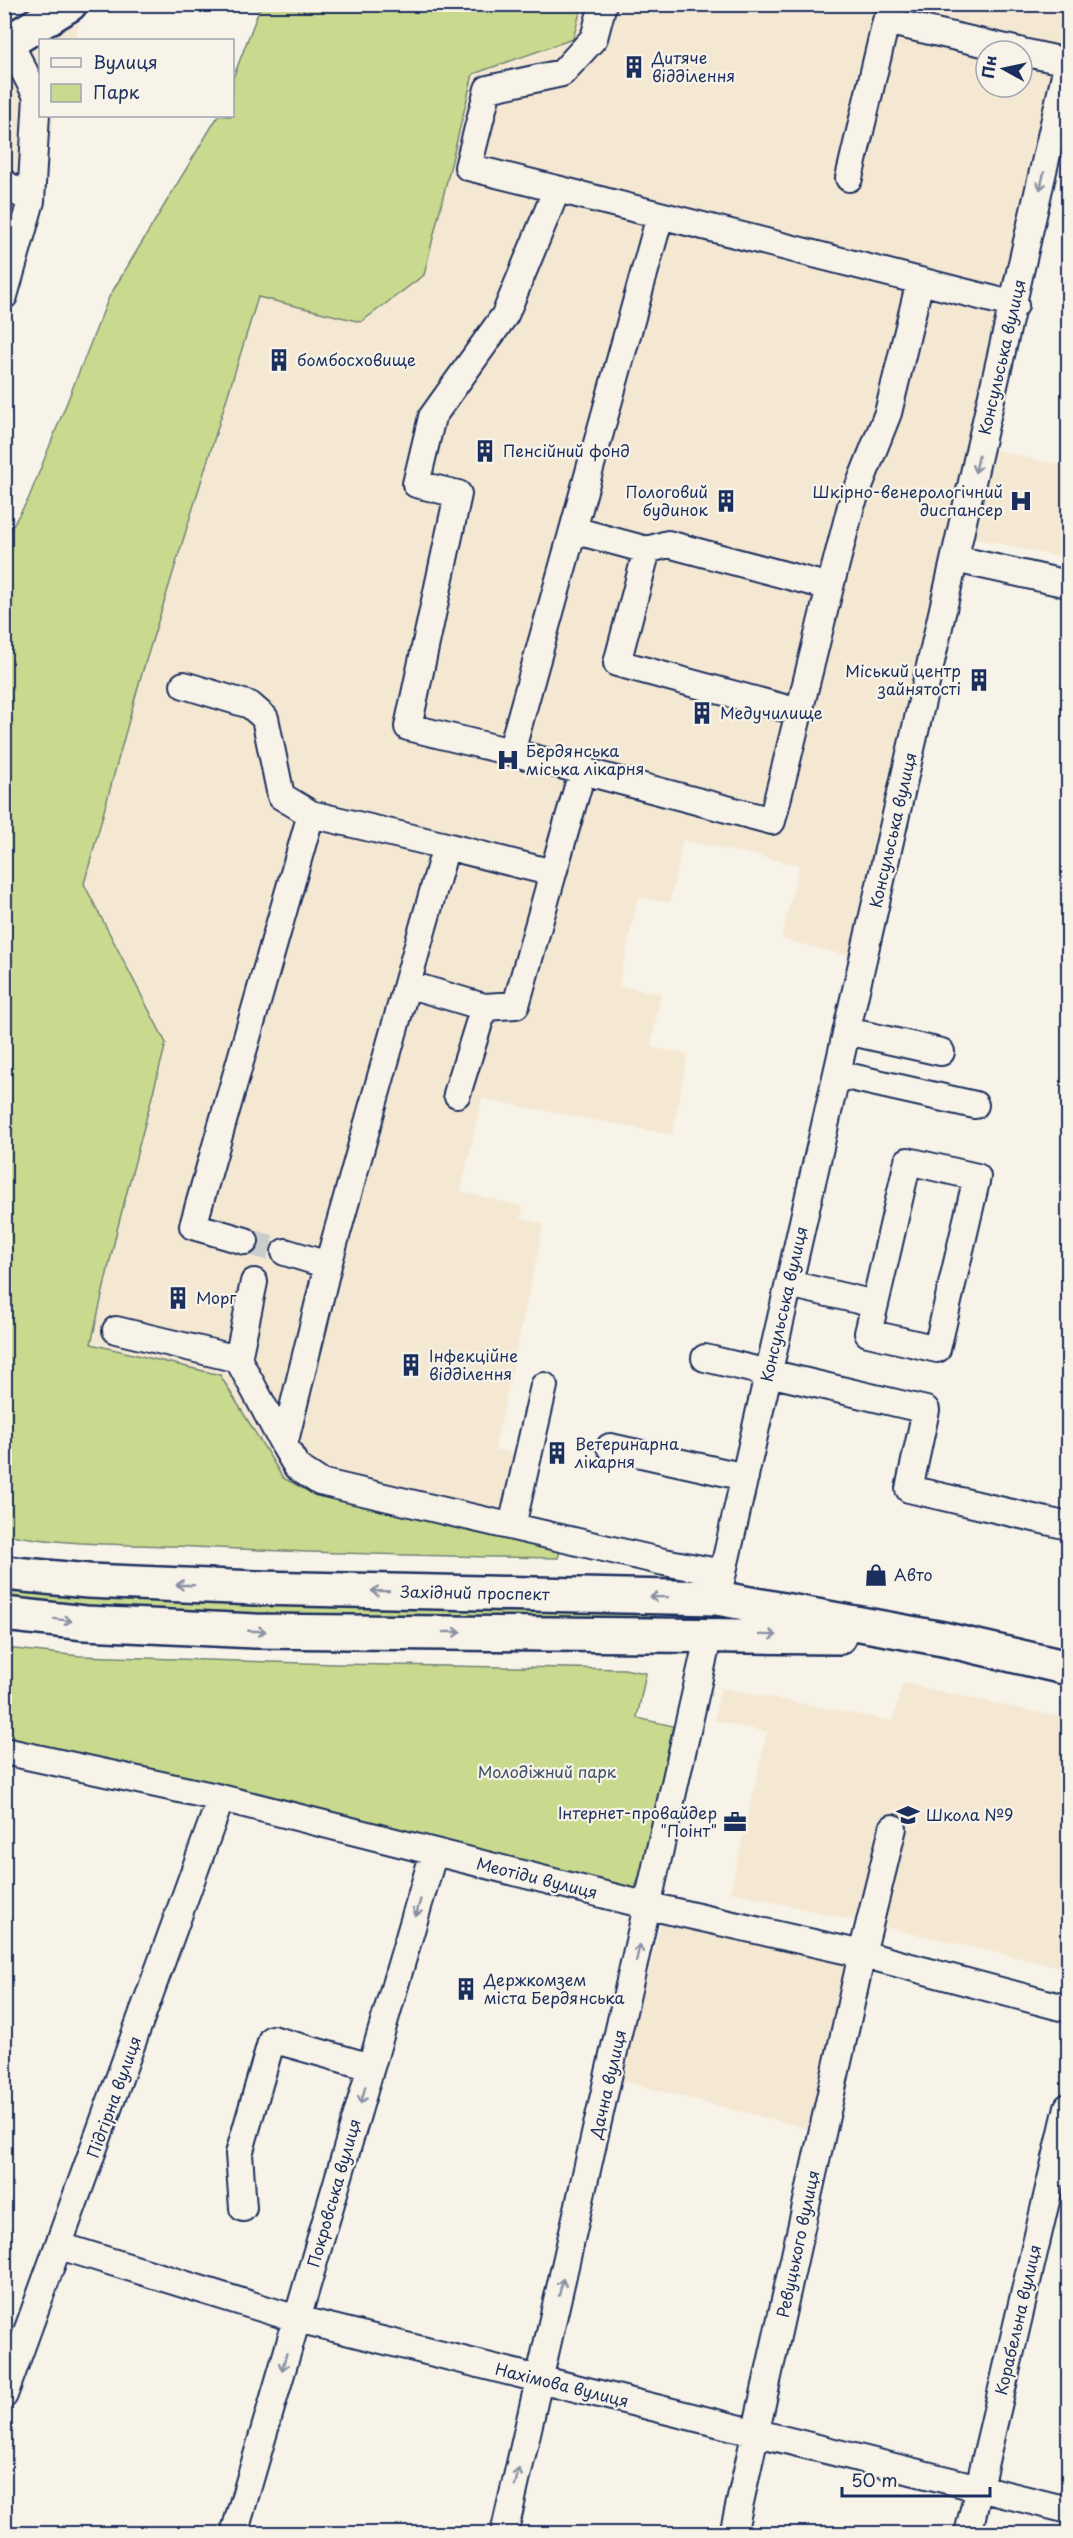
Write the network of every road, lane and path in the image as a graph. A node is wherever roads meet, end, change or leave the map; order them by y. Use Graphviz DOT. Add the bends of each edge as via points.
graph roads {
  1 [pos="70,4"];
  2 [pos="603,4"];
  3 [pos="974,41"];
  4 [pos="7,44"];
  5 [pos="1034,54"];
  6 [pos="1068,62"];
  7 [pos="1059,148"];
  8 [pos="849,178"];
  9 [pos="4,183"];
  10 [pos="557,189"];
  11 [pos="31,201"];
  12 [pos="660,216"];
  13 [pos="920,281"];
  14 [pos="4,296"];
  15 [pos="1014,305"];
  16 [pos="573,530"];
  17 [pos="647,550"];
  18 [pos="955,559"];
  19 [pos="1068,584"];
  20 [pos="830,587"];
  21 [pos="184,685"];
  22 [pos="799,712"];
  23 [pos="511,752"];
  24 [pos="583,769"];
  25 [pos="311,814"];
  26 [pos="446,846"];
  27 [pos="553,873"];
  28 [pos="407,984"];
  29 [pos="484,1006"];
  30 [pos="847,1031"];
  31 [pos="941,1052"];
  32 [pos="837,1074"];
  33 [pos="457,1094"];
  34 [pos="975,1105"];
  35 [pos="245,1241"];
  36 [pos="285,1252"];
  37 [pos="328,1265"];
  38 [pos="254,1282"];
  39 [pos="789,1284"];
  40 [pos="875,1304"];
  41 [pos="116,1330"];
  42 [pos="705,1358"];
  43 [pos="238,1359"];
  44 [pos="769,1373"];
  45 [pos="544,1386"];
  46 [pos="284,1445"];
  47 [pos="610,1447"];
  48 [pos="745,1477"];
  49 [pos="1068,1526"];
  50 [pos="512,1527"];
  51 [pos="4,1574"];
  52 [pos="720,1586"];
  53 [pos="4,1614"];
  54 [pos="709,1634"];
  55 [pos="943,1639"];
  56 [pos="1068,1668"];
  57 [pos="4,1751"];
  58 [pos="221,1798"];
  59 [pos="893,1828"];
  60 [pos="434,1851"];
  61 [pos="649,1906"];
  62 [pos="862,1954"];
  63 [pos="1068,2009"];
  64 [pos="371,2067"];
  65 [pos="1068,2107"];
  66 [pos="243,2208"];
  67 [pos="60,2246"];
  68 [pos="297,2319"];
  69 [pos="540,2380"];
  70 [pos="4,2395"];
  71 [pos="756,2433"];
  72 [pos="979,2488"];
  73 [pos="1068,2510"];
  74 [pos="234,2534"];
  75 [pos="504,2534"];
  76 [pos="733,2534"];
  77 [pos="968,2534"];
  1 -- 4 [label="main road"];
  2 -- 10 [label="street" via="594,38 562,73 488,89 468,167"];
  3 -- 8 [label="street" via="886,21"];
  4 -- 11 [label="street" via="37,96"];
  5 -- 6 [label="street"];
  6 -- 7 [label="street, Консульська вулиця"];
  7 -- 15 [label="street, Консульська вулиця, one-way"];
  9 -- 11 [label="street"];
  10 -- 12 [label="street"];
  10 -- 23 [label="street" via="505,315 432,417 416,484 458,494 408,727"];
  11 -- 14 [label="street"];
  12 -- 13 [label="street"];
  12 -- 16 [label="street"];
  13 -- 15 [label="street"];
  13 -- 20 [label="street" via="888,413 851,506"];
  15 -- 18 [label="street, Консульська вулиця, one-way"];
  16 -- 17 [label="street"];
  16 -- 23 [label="street"];
  17 -- 20 [label="street" via="669,544"];
  17 -- 22 [label="street" via="616,663"];
  18 -- 19 [label="street"];
  18 -- 30 [label="street, Консульська вулиця"];
  20 -- 22 [label="street"];
  21 -- 25 [label="street" via="250,705 265,718 281,796"];
  22 -- 24 [label="street" via="772,820"];
  23 -- 24 [label="street"];
  24 -- 27 [label="street"];
  25 -- 26 [label="street"];
  25 -- 35 [label="street" via="193,1226"];
  26 -- 27 [label="street"];
  26 -- 28 [label="street"];
  27 -- 29 [label="street" via="516,1005"];
  28 -- 29 [label="street"];
  28 -- 37 [label="street"];
  29 -- 33 [label="street"];
  30 -- 31 [label="street"];
  30 -- 32 [label="street, Консульська вулиця"];
  32 -- 34 [label="street"];
  32 -- 39 [label="street, Консульська вулиця"];
  36 -- 37 [label="street"];
  37 -- 46 [label="street"];
  38 -- 43 [label="street"];
  39 -- 40 [label="street"];
  39 -- 44 [label="street, Консульська вулиця"];
  40 -- 40 [label="street" via="868,1333 937,1349 976,1177 908,1161"];
  41 -- 43 [label="street"];
  42 -- 44 [label="street"];
  43 -- 46 [label="street"];
  44 -- 48 [label="street, Консульська вулиця"];
  44 -- 49 [label="street" via="926,1410 909,1489"];
  45 -- 50 [label="street"];
  46 -- 50 [label="street" via="297,1467 320,1482"];
  47 -- 48 [label="street"];
  48 -- 52 [label="street, Консульська вулиця"];
  50 -- 52 [label="street" via="664,1562"];
  52 -- 51 [label="main road, Західний проспект, one-way" via="256,1588"];
  52 -- 54 [label="main road"];
  52 -- 55 [label="main road, Західний проспект"];
  53 -- 54 [label="main road, Західний проспект, one-way" via="85,1623 265,1631"];
  54 -- 55 [label="main road, Західний проспект, one-way"];
  54 -- 61 [label="street, Дачна вулиця"];
  55 -- 56 [label="main road, Західний проспект"];
  57 -- 58 [label="street, Меотіди вулиця"];
  58 -- 60 [label="street, Меотіди вулиця"];
  58 -- 67 [label="street, Підгірна вулиця"];
  59 -- 62 [label="street, Ревуцького вулиця"];
  60 -- 61 [label="street, Меотіди вулиця"];
  60 -- 64 [label="street, Покровська вулиця, one-way"];
  61 -- 62 [label="street, Меотіди вулиця"];
  69 -- 61 [label="street, Дачна вулиця, one-way"];
  62 -- 63 [label="street, Меотіди вулиця"];
  62 -- 71 [label="street, Ревуцького вулиця"];
  64 -- 66 [label="street" via="272,2039 239,2154"];
  64 -- 68 [label="street, Покровська вулиця, one-way"];
  65 -- 72 [label="street, Корабельна вулиця"];
  67 -- 68 [label="street, Нахімова вулиця"];
  67 -- 70 [label="street, Підгірна вулиця"];
  68 -- 69 [label="street, Нахімова вулиця"];
  68 -- 74 [label="street, Покровська вулиця, one-way"];
  69 -- 71 [label="street, Нахімова вулиця"];
  75 -- 69 [label="street, Дачна вулиця, one-way"];
  71 -- 72 [label="street, Нахімова вулиця"];
  71 -- 76 [label="street, Ревуцького вулиця"];
  72 -- 73 [label="street, Нахімова вулиця"];
  72 -- 77 [label="street, Корабельна вулиця"];
}
